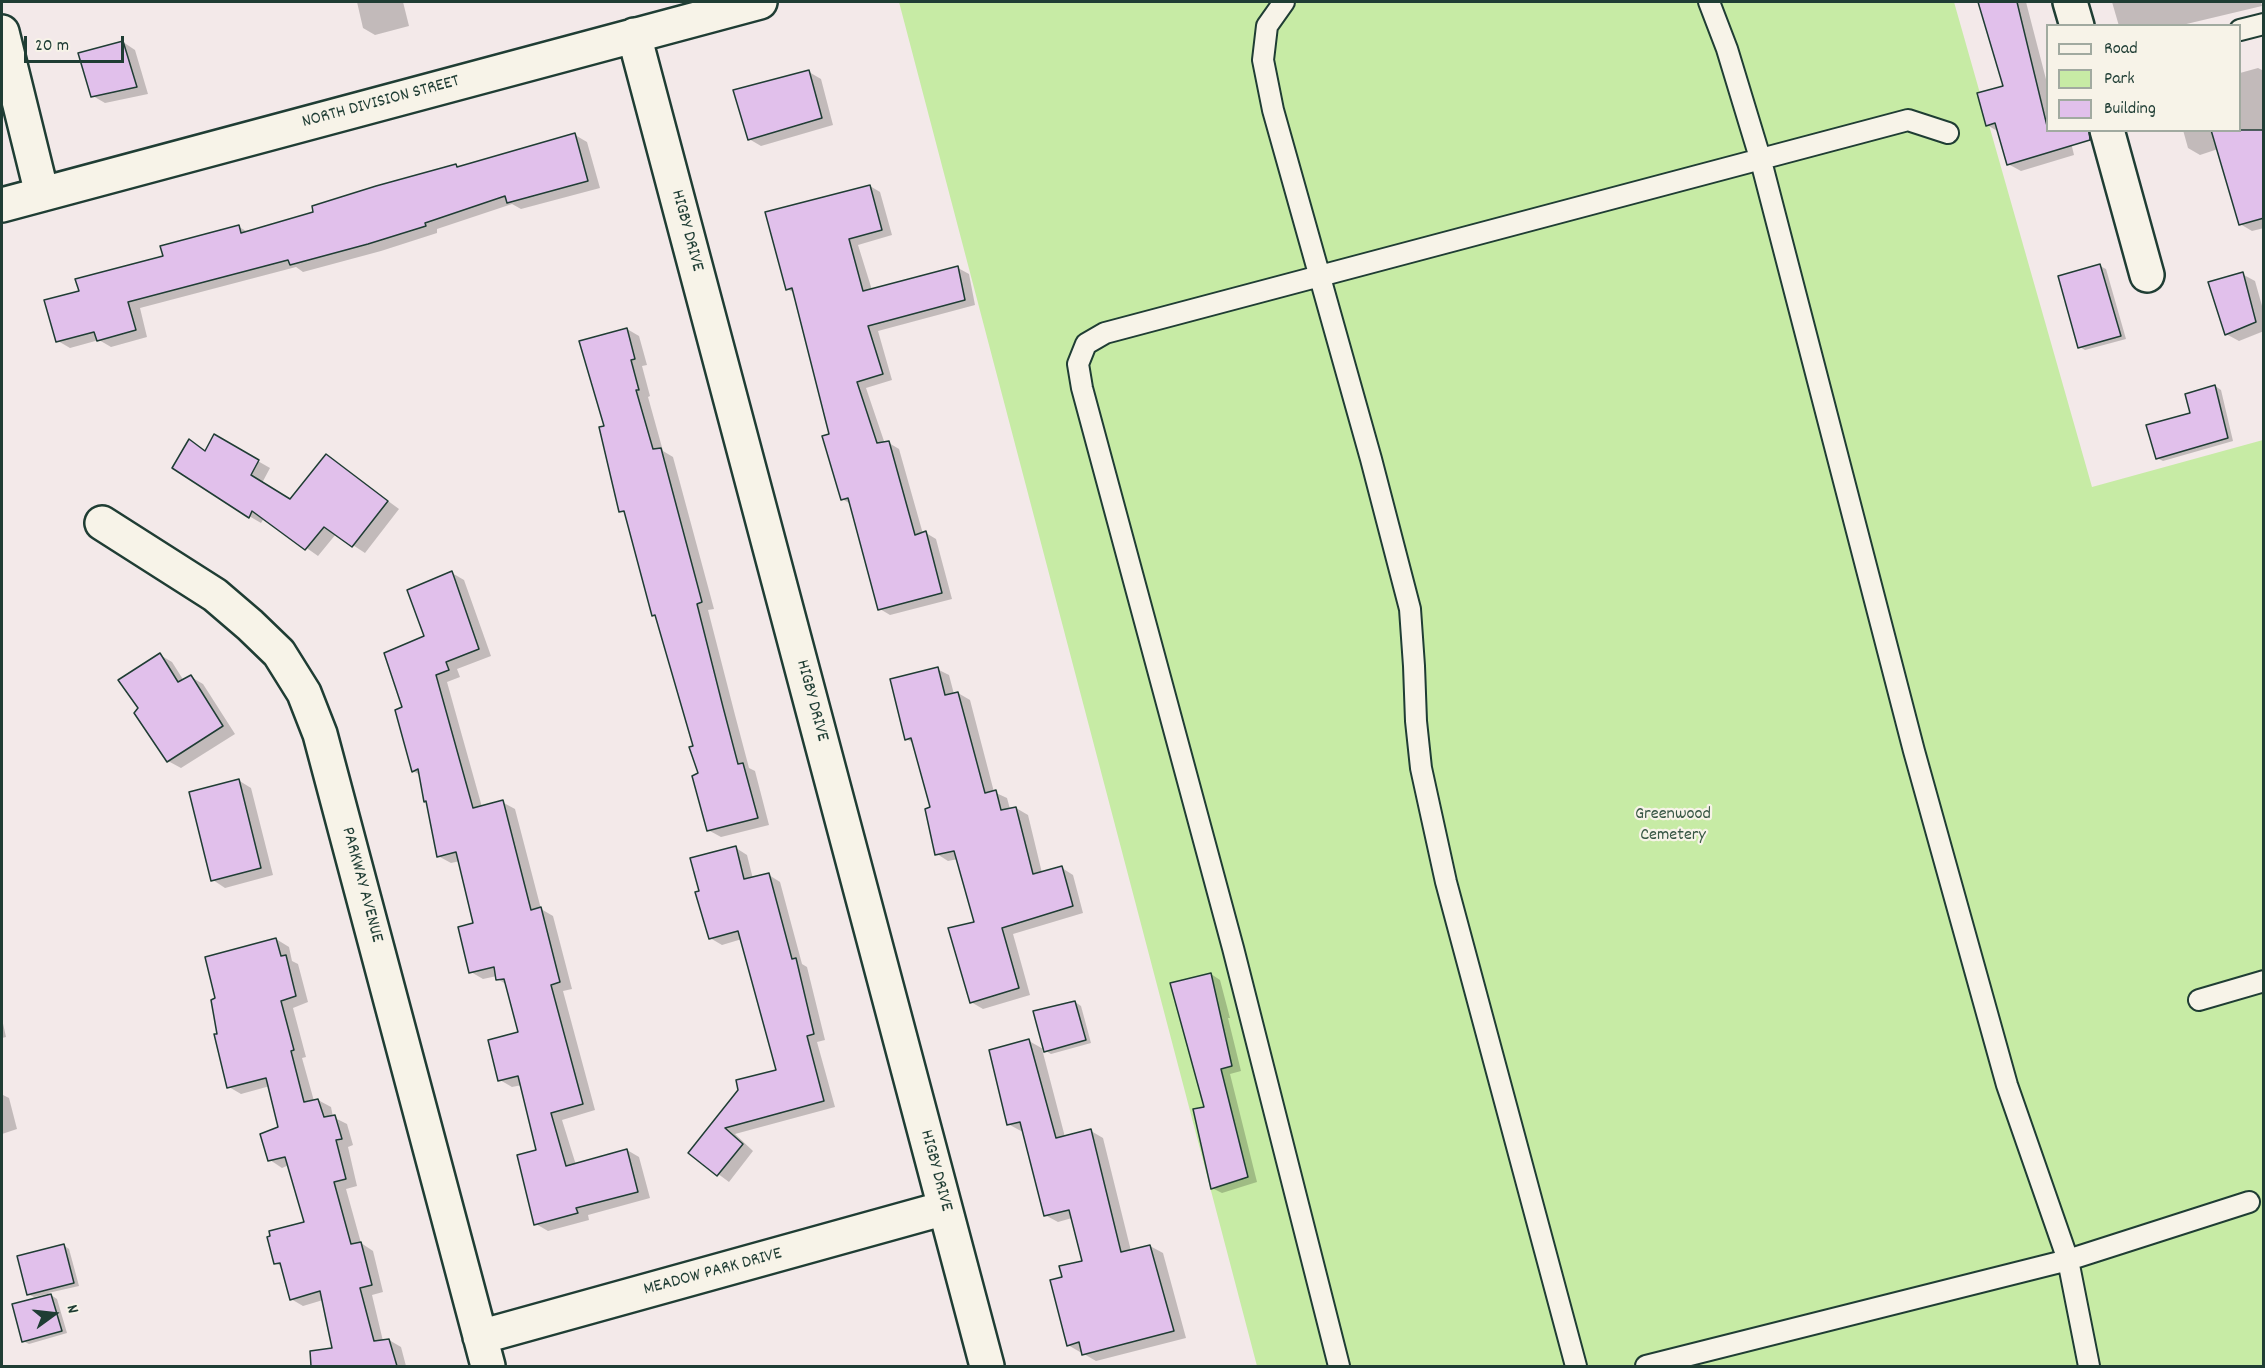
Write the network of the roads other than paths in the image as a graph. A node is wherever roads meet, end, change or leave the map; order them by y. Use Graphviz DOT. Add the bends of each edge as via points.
graph roads {
  1 [pos="760,2"];
  2 [pos="1284,2"];
  3 [pos="1709,2"];
  4 [pos="2070,2"];
  5 [pos="2076,24"];
  6 [pos="2264,24"];
  7 [pos="2241,30"];
  8 [pos="2,32"];
  9 [pos="634,35"];
  10 [pos="2108,132"];
  11 [pos="1948,133"];
  12 [pos="1761,160"];
  13 [pos="42,194"];
  14 [pos="2,205"];
  15 [pos="2147,275"];
  16 [pos="1319,276"];
  17 [pos="102,523"];
  18 [pos="2264,981"];
  19 [pos="2199,1000"];
  20 [pos="2250,1202"];
  21 [pos="945,1208"];
  22 [pos="2068,1260"];
  23 [pos="484,1352"];
  24 [pos="987,1366"];
  25 [pos="1339,1366"];
  26 [pos="1576,1366"];
  27 [pos="1646,1366"];
  28 [pos="2089,1366"];
  1 -- 9 [label="street, NORTH DIVISION STREET"];
  2 -- 16 [label="lane" via="1267,26 1263,60"];
  3 -- 12 [label="lane"];
  4 -- 5 [label="street"];
  6 -- 7 [label="lane"];
  8 -- 13 [label="street"];
  9 -- 13 [label="street, NORTH DIVISION STREET"];
  9 -- 21 [label="street, HIGBY DRIVE"];
  10 -- 15 [label="street"];
  11 -- 12 [label="lane" via="1908,120"];
  12 -- 16 [label="lane"];
  12 -- 22 [label="lane" via="1908,729 2004,1073"];
  13 -- 14 [label="street, NORTH DIVISION STREET"];
  16 -- 25 [label="lane" via="1105,333 1086,344 1078,364"];
  16 -- 26 [label="lane" via="1410,609 1421,768 1446,882"];
  17 -- 23 [label="street, PARKWAY AVENUE" via="215,595 279,654 304,693 321,734"];
  18 -- 19 [label="lane"];
  20 -- 22 [label="lane"];
  21 -- 23 [label="street, MEADOW PARK DRIVE"];
  21 -- 24 [label="street, HIGBY DRIVE"];
  22 -- 27 [label="lane"];
  22 -- 28 [label="lane"];
}
